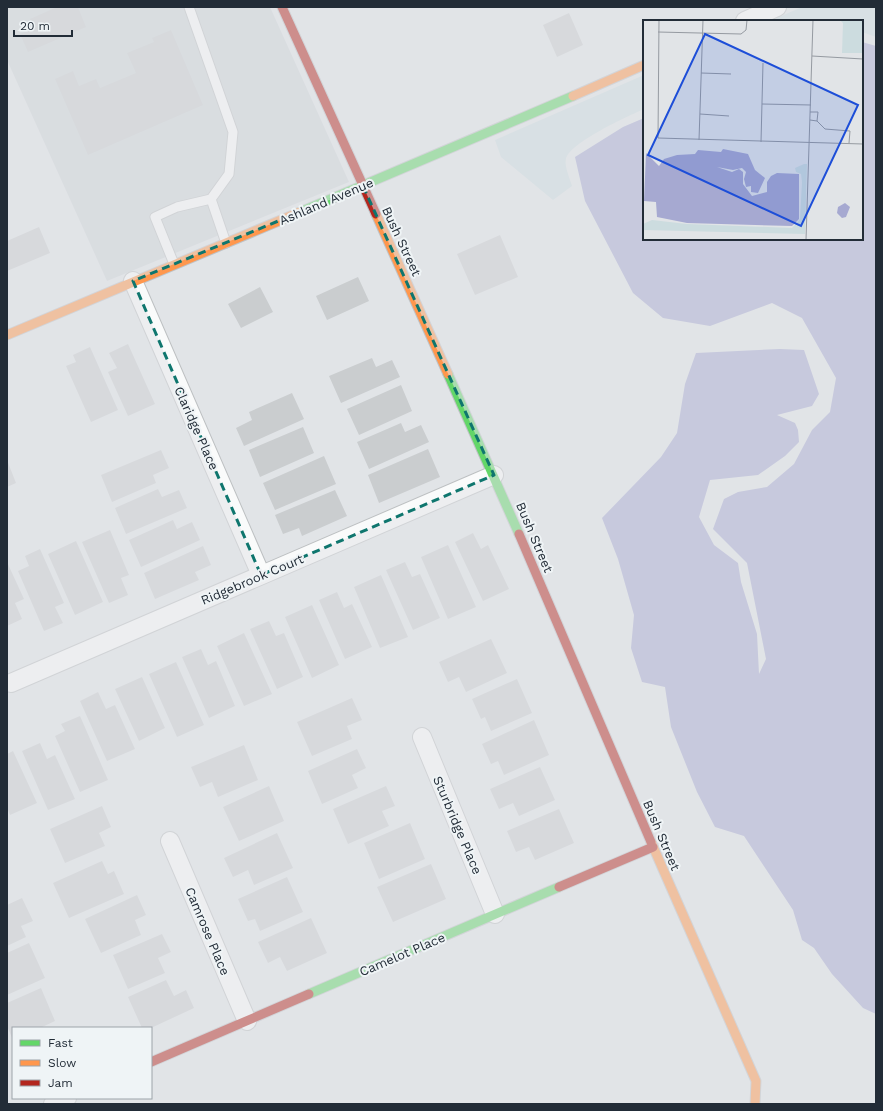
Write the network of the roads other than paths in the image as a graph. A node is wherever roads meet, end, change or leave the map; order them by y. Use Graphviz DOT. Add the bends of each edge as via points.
graph roads {
  1 [pos="189,7"];
  2 [pos="282,7"];
  3 [pos="777,7"];
  4 [pos="747,20"];
  5 [pos="643,65"];
  6 [pos="363,186"];
  7 [pos="211,199"];
  8 [pos="226,243"];
  9 [pos="174,264"];
  10 [pos="133,281"];
  11 [pos="7,335"];
  12 [pos="494,475"];
  13 [pos="261,575"];
  14 [pos="11,683"];
  15 [pos="422,737"];
  16 [pos="170,841"];
  17 [pos="653,847"];
  18 [pos="495,914"];
  19 [pos="247,1021"];
  20 [pos="152,1062"];
  21 [pos="65,1099"];
  22 [pos="53,1104"];
  23 [pos="755,1104"];
  1 -- 7 [label="lane" via="233,132 229,174"];
  2 -- 6 [label="street, Bush Street"];
  3 -- 4 [label="street"];
  5 -- 6 [label="street, Ashland Avenue"];
  6 -- 8 [label="street, Ashland Avenue"];
  6 -- 12 [label="street, Bush Street"];
  7 -- 8 [label="lane"];
  7 -- 9 [label="lane" via="155,217"];
  8 -- 9 [label="street, Ashland Avenue"];
  9 -- 10 [label="street, Ashland Avenue"];
  10 -- 11 [label="street, Ashland Avenue"];
  10 -- 13 [label="street, Claridge Place"];
  12 -- 13 [label="street, Ridgebrook Court"];
  12 -- 17 [label="street, Bush Street"];
  13 -- 14 [label="street, Ridgebrook Court"];
  15 -- 18 [label="street, Sturbridge Place"];
  16 -- 19 [label="street, Camrose Place"];
  17 -- 18 [label="street, Camelot Place"];
  17 -- 23 [label="street, Bush Street" via="756,1081"];
  18 -- 19 [label="street, Camelot Place"];
  19 -- 20 [label="street, Camelot Place"];
  21 -- 22 [label="street"];
}
